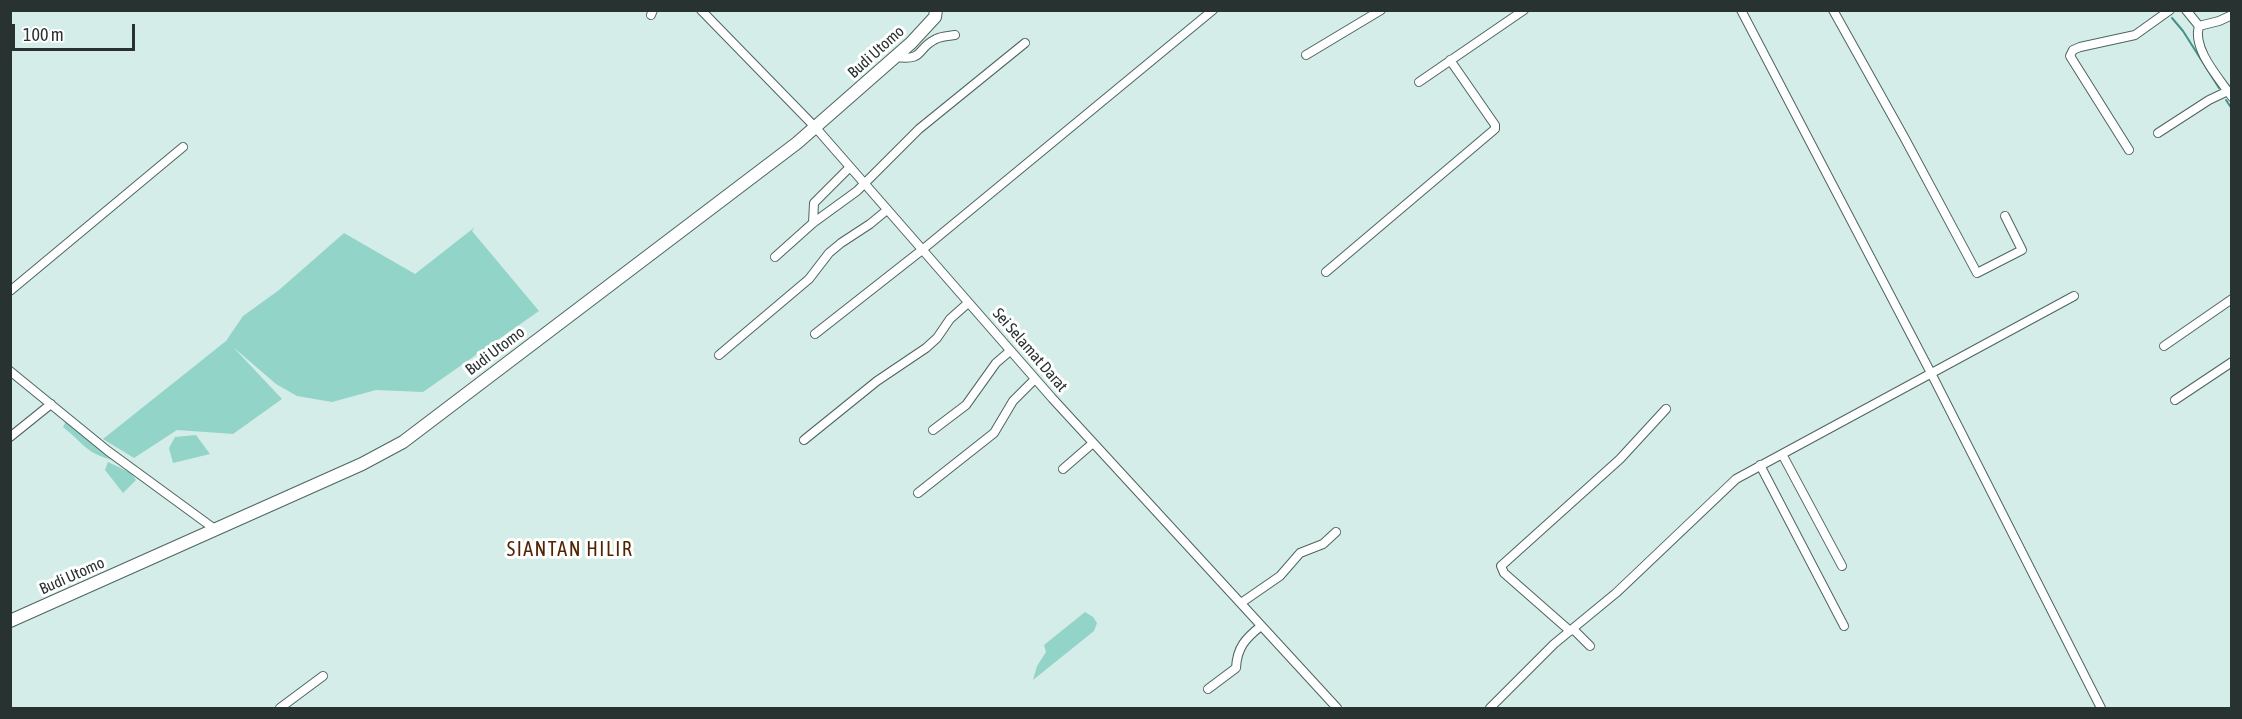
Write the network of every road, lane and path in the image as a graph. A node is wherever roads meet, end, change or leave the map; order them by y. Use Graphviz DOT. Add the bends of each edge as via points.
graph roads {
  1 [pos="701,10"];
  2 [pos="936,10"];
  3 [pos="1213,10"];
  4 [pos="1382,10"];
  5 [pos="1524,10"];
  6 [pos="1741,10"];
  7 [pos="1833,10"];
  8 [pos="2170,10"];
  9 [pos="2186,10"];
  10 [pos="2232,15"];
  11 [pos="2199,26"];
  12 [pos="955,35"];
  13 [pos="1025,43"];
  14 [pos="1306,55"];
  15 [pos="895,57"];
  16 [pos="1450,60"];
  17 [pos="1419,82"];
  18 [pos="2230,94"];
  19 [pos="812,131"];
  20 [pos="2158,133"];
  21 [pos="183,147"];
  22 [pos="2129,150"];
  23 [pos="850,167"];
  24 [pos="864,183"];
  25 [pos="887,210"];
  26 [pos="2005,216"];
  27 [pos="813,223"];
  28 [pos="919,252"];
  29 [pos="775,257"];
  30 [pos="1326,272"];
  31 [pos="10,291"];
  32 [pos="2074,296"];
  33 [pos="2232,299"];
  34 [pos="965,306"];
  35 [pos="815,334"];
  36 [pos="2164,346"];
  37 [pos="1008,353"];
  38 [pos="718,355"];
  39 [pos="2232,362"];
  40 [pos="10,371"];
  41 [pos="1931,374"];
  42 [pos="1033,382"];
  43 [pos="2175,400"];
  44 [pos="51,404"];
  45 [pos="1666,409"];
  46 [pos="933,430"];
  47 [pos="10,437"];
  48 [pos="804,440"];
  49 [pos="1090,445"];
  50 [pos="1782,454"];
  51 [pos="1760,465"];
  52 [pos="1063,469"];
  53 [pos="918,493"];
  54 [pos="216,530"];
  55 [pos="1336,532"];
  56 [pos="1842,566"];
  57 [pos="1241,603"];
  58 [pos="10,621"];
  59 [pos="1844,626"];
  60 [pos="1259,628"];
  61 [pos="1572,630"];
  62 [pos="1590,646"];
  63 [pos="323,676"];
  64 [pos="1208,689"];
  65 [pos="280,708"];
  66 [pos="1337,708"];
  67 [pos="1490,708"];
  68 [pos="2101,708"];
  1 -- 19 [label="street, Sei Selamat Darat"];
  2 -- 15 [label="street, Budi Utomo" via="935,17"];
  3 -- 28 [label="street"];
  4 -- 14 [label="street"];
  5 -- 16 [label="street"];
  6 -- 41 [label="street"];
  7 -- 26 [label="street" via="1977,273 2022,250"];
  8 -- 22 [label="street" via="2135,35 2071,52"];
  9 -- 11 [label="street"];
  10 -- 11 [label="street"];
  11 -- 18 [label="street" via="2203,54"];
  12 -- 15 [label="street" via="936,39 918,56"];
  13 -- 24 [label="street" via="919,129"];
  15 -- 19 [label="street, Budi Utomo"];
  16 -- 17 [label="street"];
  16 -- 30 [label="street" via="1495,129"];
  18 -- 20 [label="street" via="2209,100"];
  19 -- 23 [label="street, Sei Selamat Darat"];
  19 -- 54 [label="street, Budi Utomo" via="403,442"];
  21 -- 31 [label="street"];
  23 -- 24 [label="street, Sei Selamat Darat"];
  23 -- 27 [label="street" via="813,203"];
  24 -- 25 [label="street, Sei Selamat Darat"];
  24 -- 27 [label="street"];
  25 -- 28 [label="street, Sei Selamat Darat"];
  25 -- 38 [label="street" via="841,243 809,279"];
  27 -- 29 [label="street"];
  28 -- 34 [label="street, Sei Selamat Darat"];
  28 -- 35 [label="street"];
  32 -- 41 [label="street"];
  33 -- 36 [label="street"];
  34 -- 37 [label="street, Sei Selamat Darat"];
  34 -- 48 [label="street" via="926,348 877,381"];
  37 -- 42 [label="street, Sei Selamat Darat"];
  37 -- 46 [label="street" via="996,363 966,405"];
  39 -- 43 [label="street"];
  40 -- 44 [label="street"];
  41 -- 50 [label="street"];
  41 -- 68 [label="street"];
  42 -- 49 [label="street, Sei Selamat Darat"];
  42 -- 53 [label="street" via="1013,402 994,433"];
  44 -- 47 [label="street"];
  44 -- 54 [label="street"];
  45 -- 61 [label="street" via="1612,467 1501,566 1504,573"];
  49 -- 52 [label="street"];
  49 -- 57 [label="street, Sei Selamat Darat"];
  50 -- 51 [label="street"];
  50 -- 56 [label="street"];
  51 -- 59 [label="street"];
  51 -- 61 [label="street" via="1730,484 1616,594"];
  54 -- 58 [label="street, Budi Utomo"];
  55 -- 57 [label="street" via="1323,544 1300,553 1280,576"];
  57 -- 60 [label="street, Sei Selamat Darat"];
  60 -- 64 [label="street" via="1248,636 1236,655 1236,668"];
  60 -- 66 [label="street, Sei Selamat Darat"];
  61 -- 62 [label="street"];
  61 -- 67 [label="street"];
  63 -- 65 [label="street"];
}
